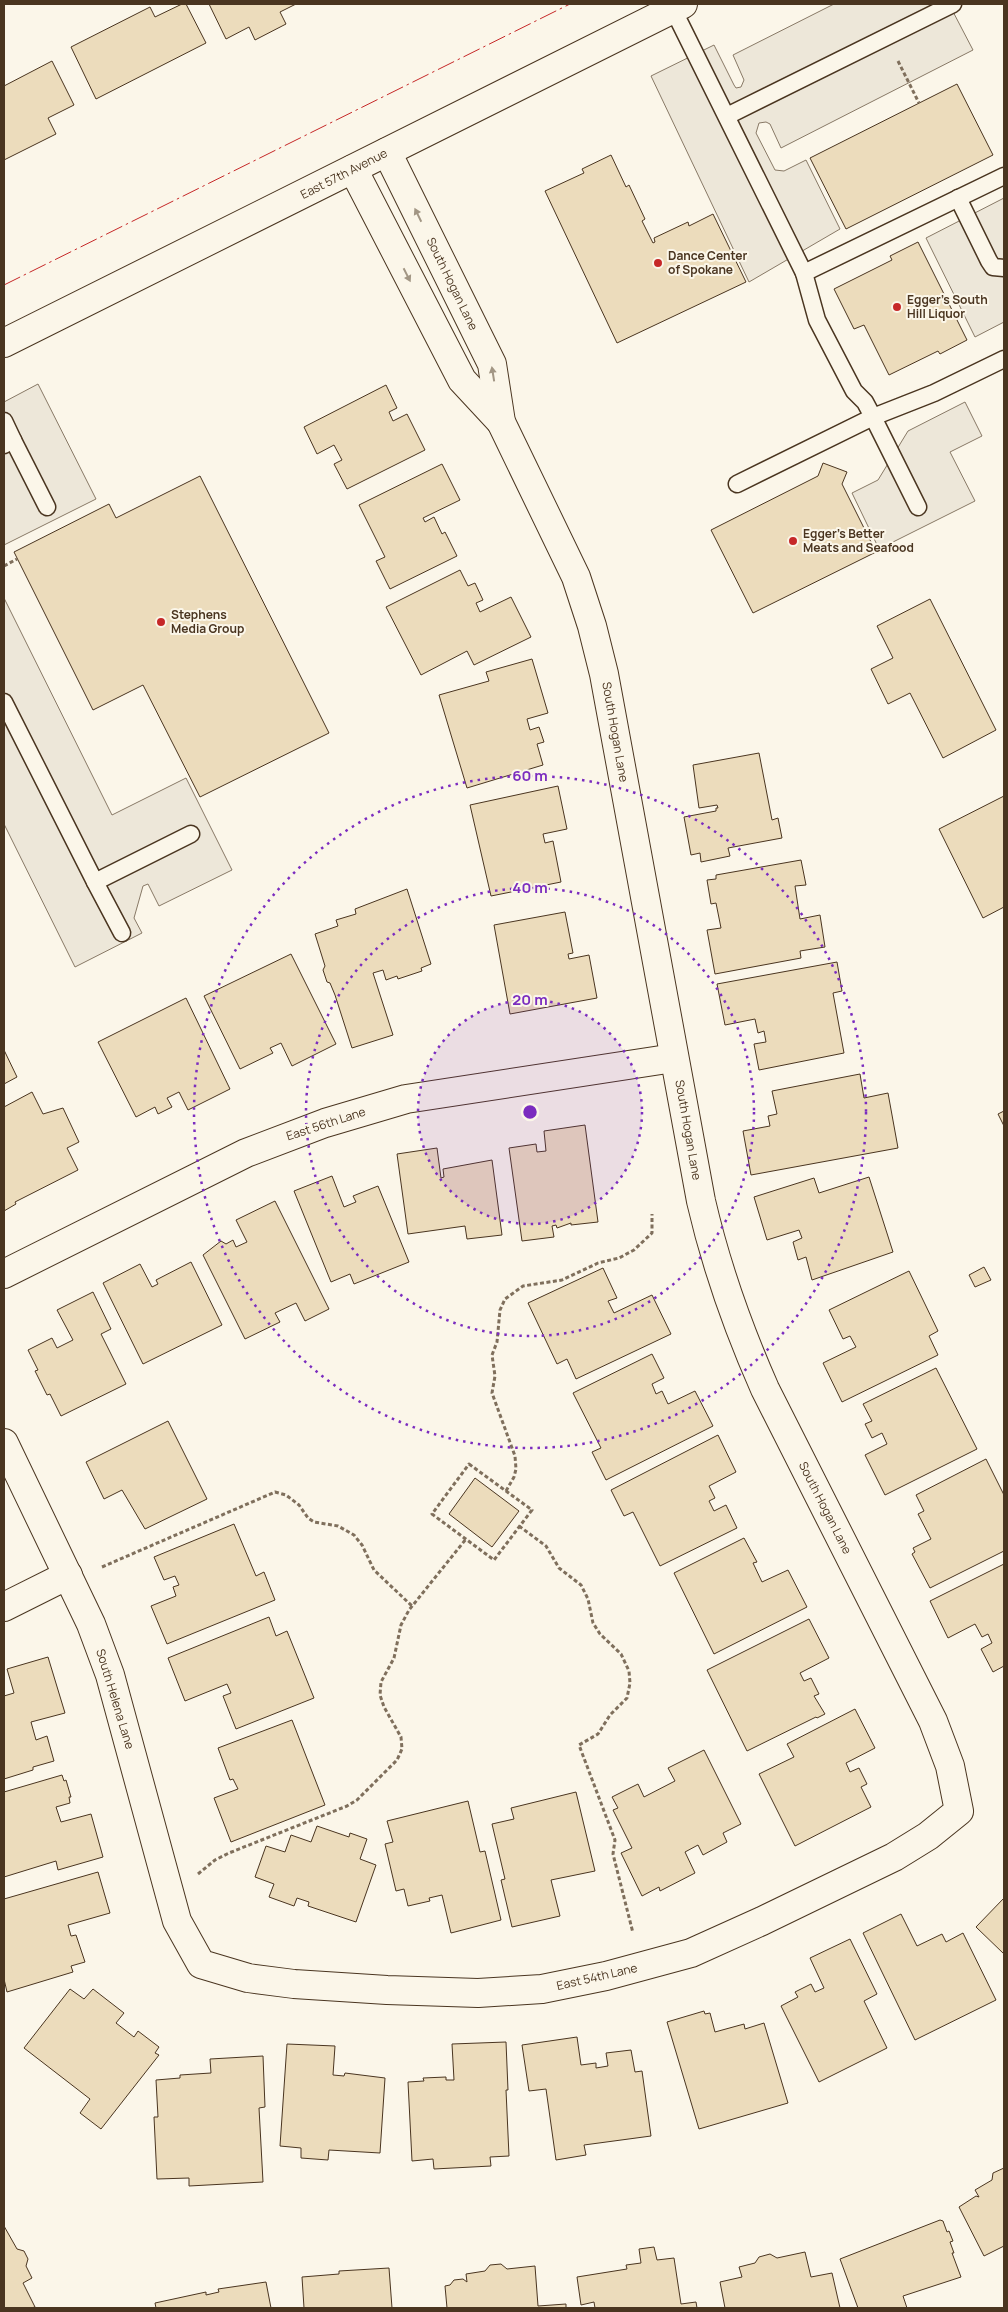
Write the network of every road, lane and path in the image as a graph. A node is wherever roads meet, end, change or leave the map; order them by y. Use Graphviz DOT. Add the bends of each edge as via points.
graph roads {
  1 [pos="953,4"];
  2 [pos="678,6"];
  3 [pos="886,37"];
  4 [pos="919,103"];
  5 [pos="727,116"];
  6 [pos="387,152"];
  7 [pos="353,169"];
  8 [pos="1004,176"];
  9 [pos="958,198"];
  10 [pos="1004,268"];
  11 [pos="804,273"];
  12 [pos="4,343"];
  13 [pos="1004,359"];
  14 [pos="873,417"];
  15 [pos="4,421"];
  16 [pos="501,422"];
  17 [pos="8,443"];
  18 [pos="736,484"];
  19 [pos="47,507"];
  20 [pos="918,507"];
  21 [pos="17,559"];
  22 [pos="4,566"];
  23 [pos="4,702"];
  24 [pos="191,834"];
  25 [pos="96,882"];
  26 [pos="122,933"];
  27 [pos="674,1058"];
  28 [pos="652,1214"];
  29 [pos="4,1274"];
  30 [pos="4,1443"];
  31 [pos="506,1491"];
  32 [pos="519,1526"];
  33 [pos="466,1538"];
  34 [pos="96,1569"];
  35 [pos="68,1575"];
  36 [pos="412,1606"];
  37 [pos="4,1607"];
  38 [pos="959,1810"];
  39 [pos="197,1875"];
  40 [pos="635,1941"];
  41 [pos="201,1964"];
  1 -- 3 [label="lane"];
  2 -- 5 [label="lane"];
  2 -- 6 [label="street, East 57th Avenue"];
  3 -- 4 [label="path"];
  3 -- 5 [label="lane"];
  5 -- 11 [label="lane"];
  6 -- 7 [label="street, East 57th Avenue"];
  16 -- 6 [label="street, South Hogan Lane, one-way" via="492,364"];
  7 -- 12 [label="street, East 57th Avenue"];
  7 -- 16 [label="street, South Hogan Lane, one-way" via="462,380"];
  8 -- 9 [label="lane"];
  9 -- 10 [label="lane" via="989,261 993,267"];
  9 -- 11 [label="lane"];
  11 -- 14 [label="lane" via="817,320 854,391"];
  13 -- 14 [label="lane" via="934,393"];
  14 -- 18 [label="lane"];
  14 -- 20 [label="lane"];
  15 -- 17 [label="lane"];
  16 -- 27 [label="street, South Hogan Lane" via="576,577 592,626 604,674"];
  17 -- 19 [label="lane"];
  21 -- 22 [label="path"];
  23 -- 25 [label="lane"];
  24 -- 25 [label="lane"];
  25 -- 26 [label="lane"];
  27 -- 29 [label="street, East 56th Lane" via="406,1099 324,1123 246,1153"];
  27 -- 38 [label="street, South Hogan Lane" via="710,1241 741,1334 765,1389 933,1721 950,1766"];
  28 -- 31 [label="path" via="652,1233 634,1250 562,1280 523,1286 505,1299 492,1355 495,1376 492,1393 515,1456 514,1477"];
  30 -- 35 [label="street, South Helena Lane"];
  31 -- 32 [label="path" via="532,1510"];
  31 -- 33 [label="path" via="469,1464 432,1514"];
  32 -- 33 [label="path" via="494,1560"];
  32 -- 40 [label="path" via="546,1546 559,1568 581,1585 593,1623 621,1654 629,1671 627,1698 610,1714 598,1734 579,1745 615,1840 613,1854"];
  33 -- 36 [label="path"];
  34 -- 36 [label="path" via="275,1492 286,1495 314,1522 338,1526 354,1535 374,1570"];
  35 -- 37 [label="street"];
  35 -- 41 [label="street, South Helena Lane" via="110,1675 177,1921"];
  36 -- 39 [label="path" via="401,1624 394,1658 381,1682 380,1695 384,1707 401,1736 402,1749 397,1760 347,1806 229,1853"];
  38 -- 41 [label="street, East 54th Lane" via="928,1836 894,1857 691,1952 542,1989 487,1992 387,1990 294,1984 248,1978"];
}
